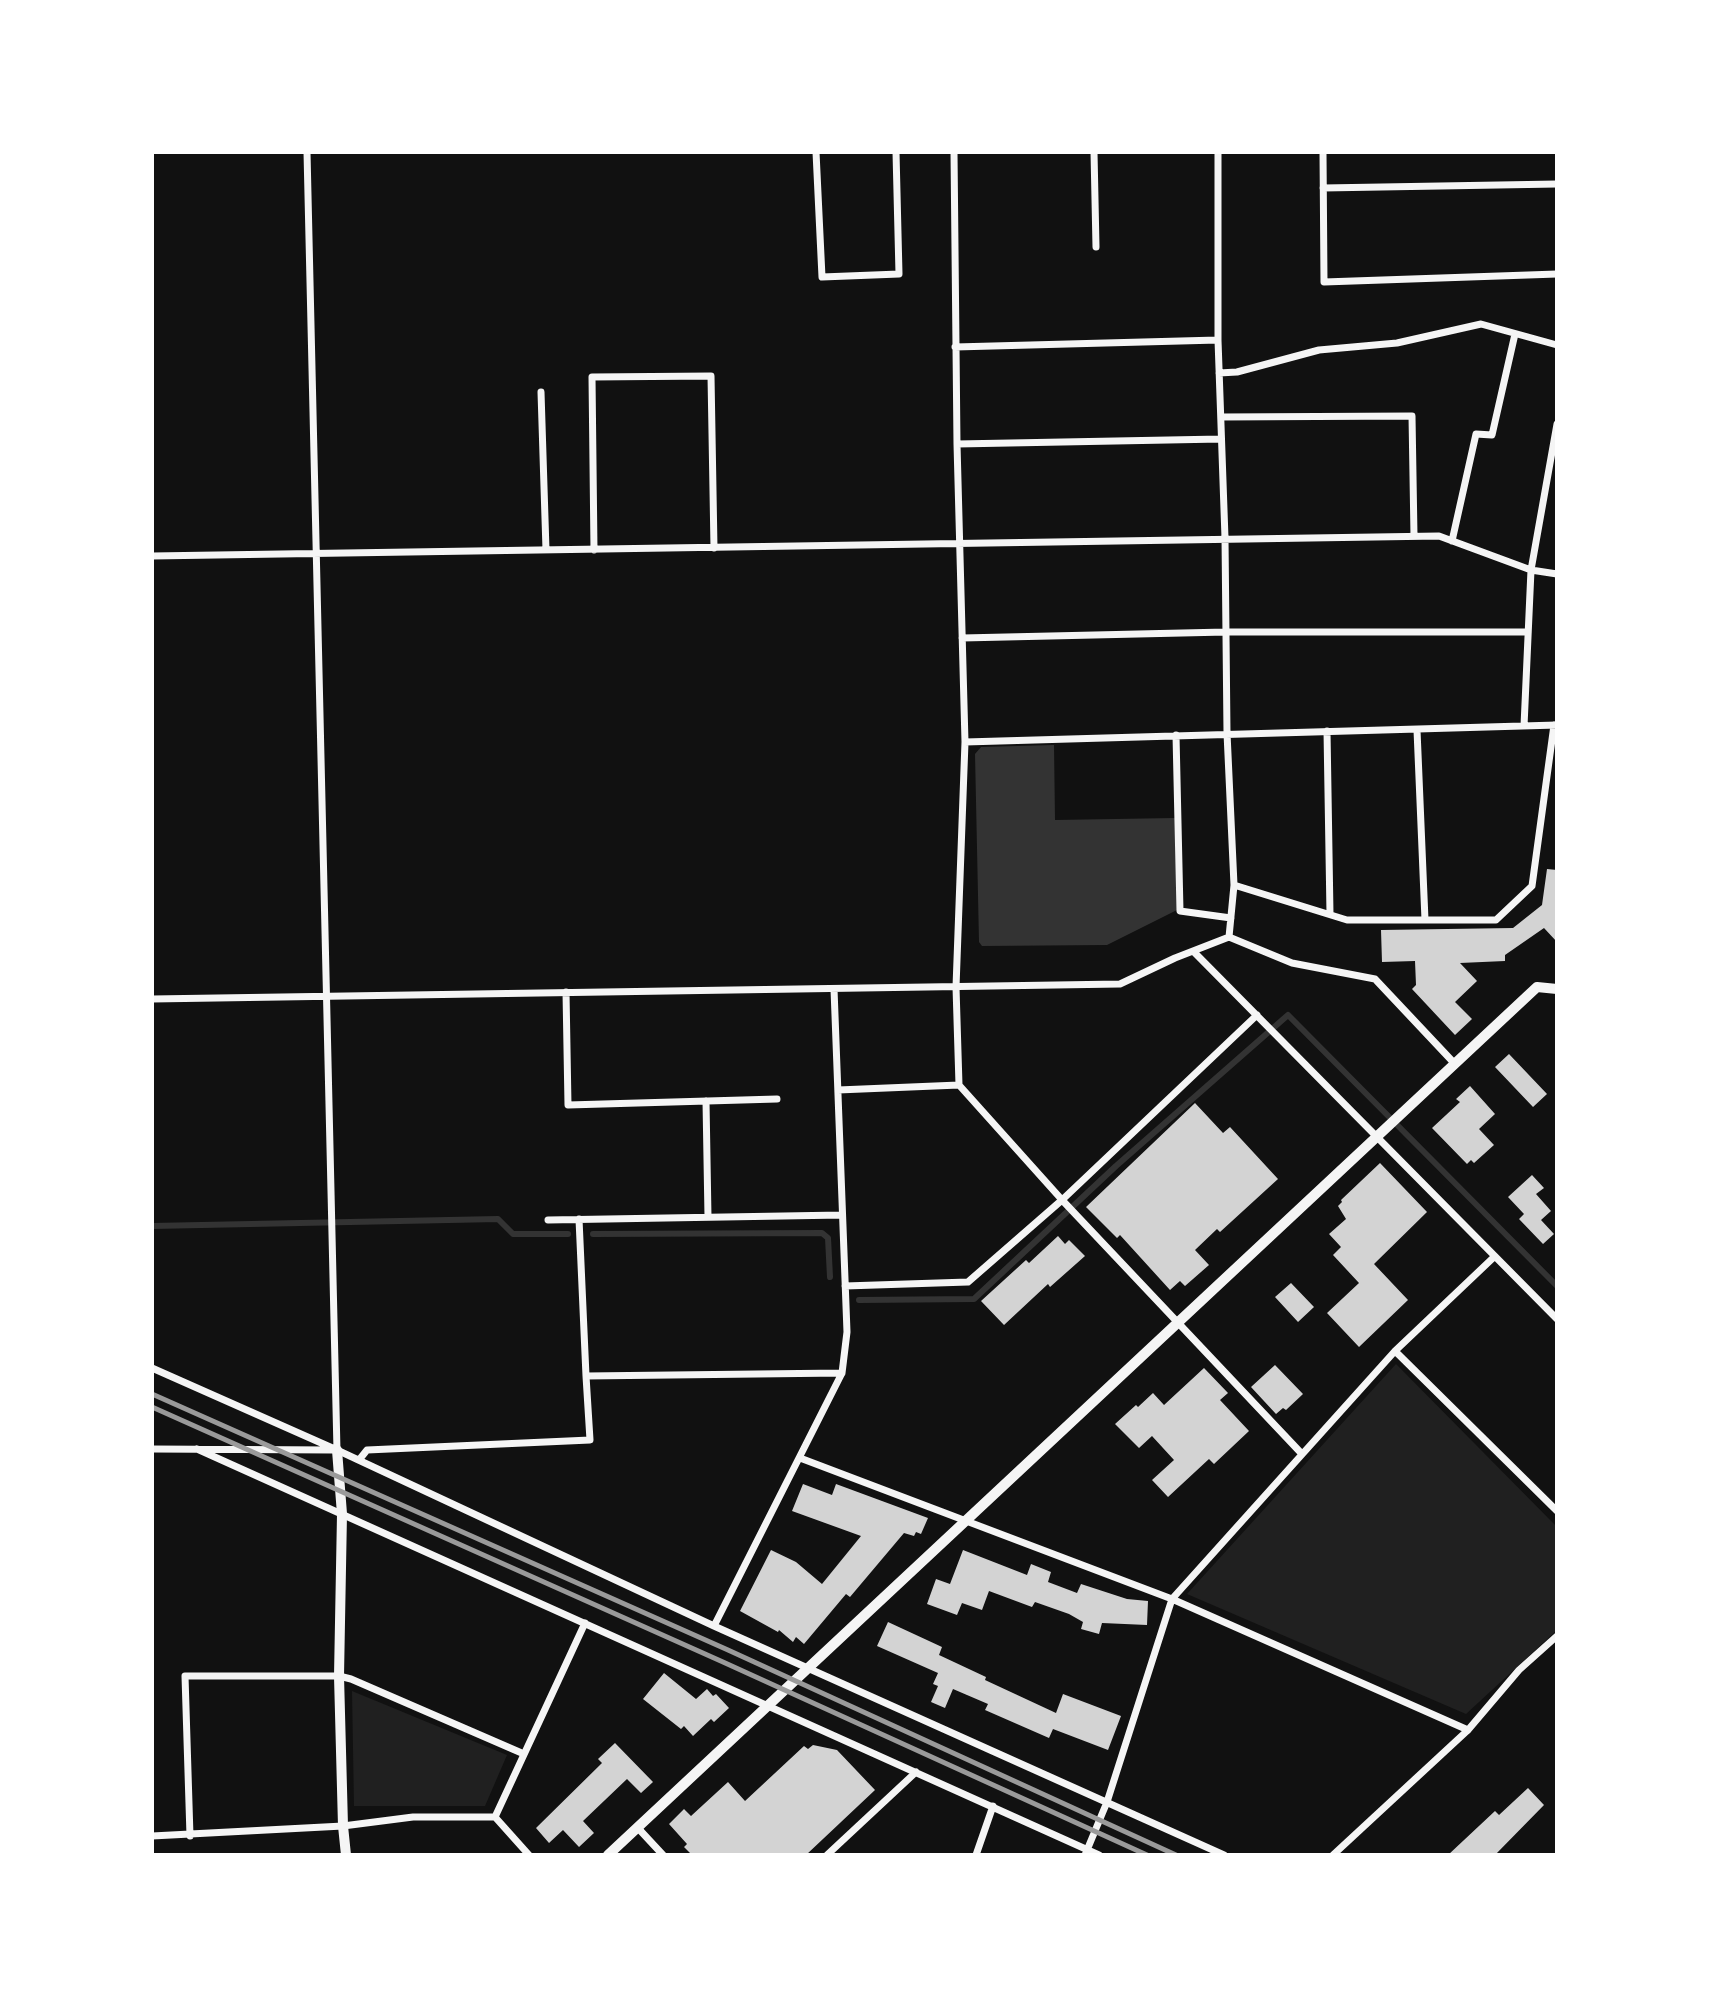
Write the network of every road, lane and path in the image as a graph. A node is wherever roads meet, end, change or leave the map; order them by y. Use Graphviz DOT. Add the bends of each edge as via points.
graph roads {
  1 [pos="307,152"];
  2 [pos="816,152"];
  3 [pos="896,152"];
  4 [pos="954,152"];
  5 [pos="1094,152"];
  6 [pos="1218,152"];
  7 [pos="1322,152"];
  8 [pos="1557,184"];
  9 [pos="1323,188"];
  10 [pos="1096,247"];
  11 [pos="1557,274"];
  12 [pos="1515,334"];
  13 [pos="1218,340"];
  14 [pos="1557,345"];
  15 [pos="955,347"];
  16 [pos="1219,373"];
  17 [pos="541,392"];
  18 [pos="1221,417"];
  19 [pos="1557,424"];
  20 [pos="1221,439"];
  21 [pos="957,444"];
  22 [pos="1415,536"];
  23 [pos="1224,538"];
  24 [pos="1452,541"];
  25 [pos="959,544"];
  26 [pos="714,548"];
  27 [pos="546,550"];
  28 [pos="594,550"];
  29 [pos="316,554"];
  30 [pos="152,556"];
  31 [pos="1531,570"];
  32 [pos="1557,574"];
  33 [pos="1226,632"];
  34 [pos="1527,632"];
  35 [pos="962,638"];
  36 [pos="1555,725"];
  37 [pos="1524,726"];
  38 [pos="1417,730"];
  39 [pos="1326,732"];
  40 [pos="1227,733"];
  41 [pos="1176,735"];
  42 [pos="965,742"];
  43 [pos="1234,885"];
  44 [pos="1330,914"];
  45 [pos="1231,918"];
  46 [pos="1425,920"];
  47 [pos="1229,937"];
  48 [pos="1194,952"];
  49 [pos="956,987"];
  50 [pos="834,989"];
  51 [pos="1557,989"];
  52 [pos="566,992"];
  53 [pos="326,995"];
  54 [pos="152,999"];
  55 [pos="1257,1016"];
  56 [pos="1455,1064"];
  57 [pos="959,1085"];
  58 [pos="838,1090"];
  59 [pos="777,1098"];
  60 [pos="706,1101"];
  61 [pos="1376,1137"];
  62 [pos="1062,1200"];
  63 [pos="842,1215"];
  64 [pos="708,1217"];
  65 [pos="579,1219"];
  66 [pos="548,1220"];
  67 [pos="1494,1257"];
  68 [pos="845,1286"];
  69 [pos="1557,1319"];
  70 [pos="1178,1322"];
  71 [pos="1395,1351"];
  72 [pos="152,1368"];
  73 [pos="842,1373"];
  74 [pos="586,1376"];
  75 [pos="152,1449"];
  76 [pos="197,1449"];
  77 [pos="337,1450"];
  78 [pos="1302,1454"];
  79 [pos="800,1458"];
  80 [pos="359,1460"];
  81 [pos="1557,1511"];
  82 [pos="342,1514"];
  83 [pos="966,1521"];
  84 [pos="1172,1599"];
  85 [pos="585,1623"];
  86 [pos="715,1626"];
  87 [pos="1557,1636"];
  88 [pos="808,1668"];
  89 [pos="339,1676"];
  90 [pos="768,1705"];
  91 [pos="1468,1730"];
  92 [pos="524,1754"];
  93 [pos="916,1772"];
  94 [pos="1107,1802"];
  95 [pos="993,1807"];
  96 [pos="495,1817"];
  97 [pos="343,1826"];
  98 [pos="637,1828"];
  99 [pos="152,1836"];
  100 [pos="190,1836"];
  101 [pos="1086,1852"];
  102 [pos="346,1855"];
  103 [pos="529,1855"];
  104 [pos="608,1855"];
  105 [pos="663,1855"];
  106 [pos="827,1855"];
  107 [pos="976,1855"];
  108 [pos="1099,1855"];
  109 [pos="1224,1855"];
  110 [pos="1333,1855"];
  1 -- 29 [label="street"];
  2 -- 3 [label="street" via="822,277 898,274"];
  4 -- 15 [label="street"];
  5 -- 10 [label="street"];
  6 -- 13 [label="street"];
  7 -- 9 [label="street"];
  8 -- 9 [label="street"];
  9 -- 11 [label="street" via="1324,282"];
  12 -- 14 [label="street"];
  12 -- 16 [label="street" via="1481,324 1397,343 1319,350"];
  12 -- 24 [label="street" via="1492,435 1476,434"];
  13 -- 15 [label="street"];
  13 -- 16 [label="street"];
  15 -- 21 [label="street"];
  16 -- 18 [label="street"];
  17 -- 27 [label="street"];
  18 -- 20 [label="street"];
  18 -- 22 [label="street" via="1412,416"];
  19 -- 31 [label="street"];
  20 -- 21 [label="street"];
  20 -- 23 [label="street"];
  21 -- 25 [label="street"];
  22 -- 23 [label="street"];
  22 -- 24 [label="street"];
  23 -- 25 [label="street"];
  23 -- 33 [label="street"];
  24 -- 31 [label="street"];
  25 -- 26 [label="street"];
  25 -- 35 [label="street"];
  26 -- 28 [label="street"];
  26 -- 28 [label="street" via="711,376 592,377"];
  27 -- 28 [label="street"];
  27 -- 29 [label="street"];
  29 -- 30 [label="street"];
  29 -- 53 [label="street"];
  31 -- 32 [label="street"];
  31 -- 34 [label="street"];
  33 -- 34 [label="street"];
  33 -- 35 [label="street"];
  33 -- 40 [label="street"];
  34 -- 37 [label="street"];
  35 -- 42 [label="street"];
  36 -- 37 [label="street"];
  36 -- 46 [label="street" via="1532,886 1496,920"];
  37 -- 38 [label="street"];
  38 -- 39 [label="street"];
  38 -- 46 [label="street"];
  39 -- 40 [label="street"];
  39 -- 44 [label="street"];
  40 -- 41 [label="street"];
  40 -- 43 [label="street"];
  41 -- 42 [label="street"];
  41 -- 45 [label="street" via="1180,911"];
  42 -- 49 [label="street"];
  43 -- 44 [label="street"];
  43 -- 45 [label="street"];
  44 -- 46 [label="street" via="1347,920"];
  45 -- 47 [label="street"];
  47 -- 48 [label="street"];
  47 -- 56 [label="street" via="1292,963 1374,979"];
  48 -- 49 [label="street" via="1120,984"];
  48 -- 55 [label="street"];
  49 -- 50 [label="street"];
  49 -- 57 [label="street"];
  50 -- 52 [label="street"];
  50 -- 58 [label="street"];
  51 -- 56 [label="street" via="1537,987"];
  52 -- 53 [label="street"];
  52 -- 60 [label="street" via="568,1105"];
  53 -- 54 [label="street"];
  53 -- 77 [label="street"];
  55 -- 61 [label="street"];
  55 -- 62 [label="street"];
  56 -- 61 [label="street"];
  57 -- 58 [label="street"];
  57 -- 62 [label="street"];
  58 -- 63 [label="street"];
  59 -- 60 [label="street"];
  60 -- 64 [label="street"];
  61 -- 67 [label="street"];
  61 -- 70 [label="street"];
  62 -- 68 [label="street" via="968,1282"];
  62 -- 70 [label="street"];
  63 -- 64 [label="street"];
  63 -- 68 [label="street"];
  64 -- 65 [label="street"];
  65 -- 66 [label="street"];
  65 -- 74 [label="street"];
  67 -- 69 [label="street"];
  67 -- 71 [label="street"];
  68 -- 73 [label="street" via="847,1332"];
  70 -- 78 [label="street"];
  70 -- 83 [label="street"];
  71 -- 78 [label="street"];
  71 -- 81 [label="street"];
  72 -- 77 [label="street"];
  73 -- 74 [label="street"];
  73 -- 79 [label="street"];
  74 -- 80 [label="street" via="590,1440 367,1450"];
  75 -- 76 [label="street"];
  76 -- 77 [label="street"];
  76 -- 82 [label="street"];
  77 -- 80 [label="street"];
  77 -- 82 [label="street"];
  78 -- 84 [label="street"];
  79 -- 83 [label="street"];
  79 -- 86 [label="street"];
  80 -- 86 [label="street"];
  82 -- 85 [label="street"];
  82 -- 89 [label="street"];
  83 -- 84 [label="street"];
  83 -- 88 [label="street"];
  84 -- 91 [label="street"];
  84 -- 94 [label="street"];
  85 -- 90 [label="street"];
  85 -- 92 [label="street"];
  86 -- 88 [label="street"];
  87 -- 91 [label="street" via="1519,1670"];
  88 -- 90 [label="street"];
  88 -- 94 [label="street"];
  89 -- 92 [label="street"];
  89 -- 97 [label="street"];
  89 -- 100 [label="street" via="186,1676"];
  90 -- 93 [label="street"];
  90 -- 98 [label="street"];
  91 -- 110 [label="street"];
  92 -- 96 [label="street"];
  93 -- 95 [label="street"];
  93 -- 106 [label="street"];
  94 -- 101 [label="street"];
  94 -- 109 [label="street"];
  95 -- 101 [label="street"];
  95 -- 107 [label="street"];
  96 -- 97 [label="street" via="413,1817"];
  96 -- 103 [label="street"];
  97 -- 100 [label="street"];
  97 -- 102 [label="street"];
  98 -- 104 [label="street"];
  98 -- 105 [label="street"];
  99 -- 100 [label="street"];
  101 -- 108 [label="street"];
}
